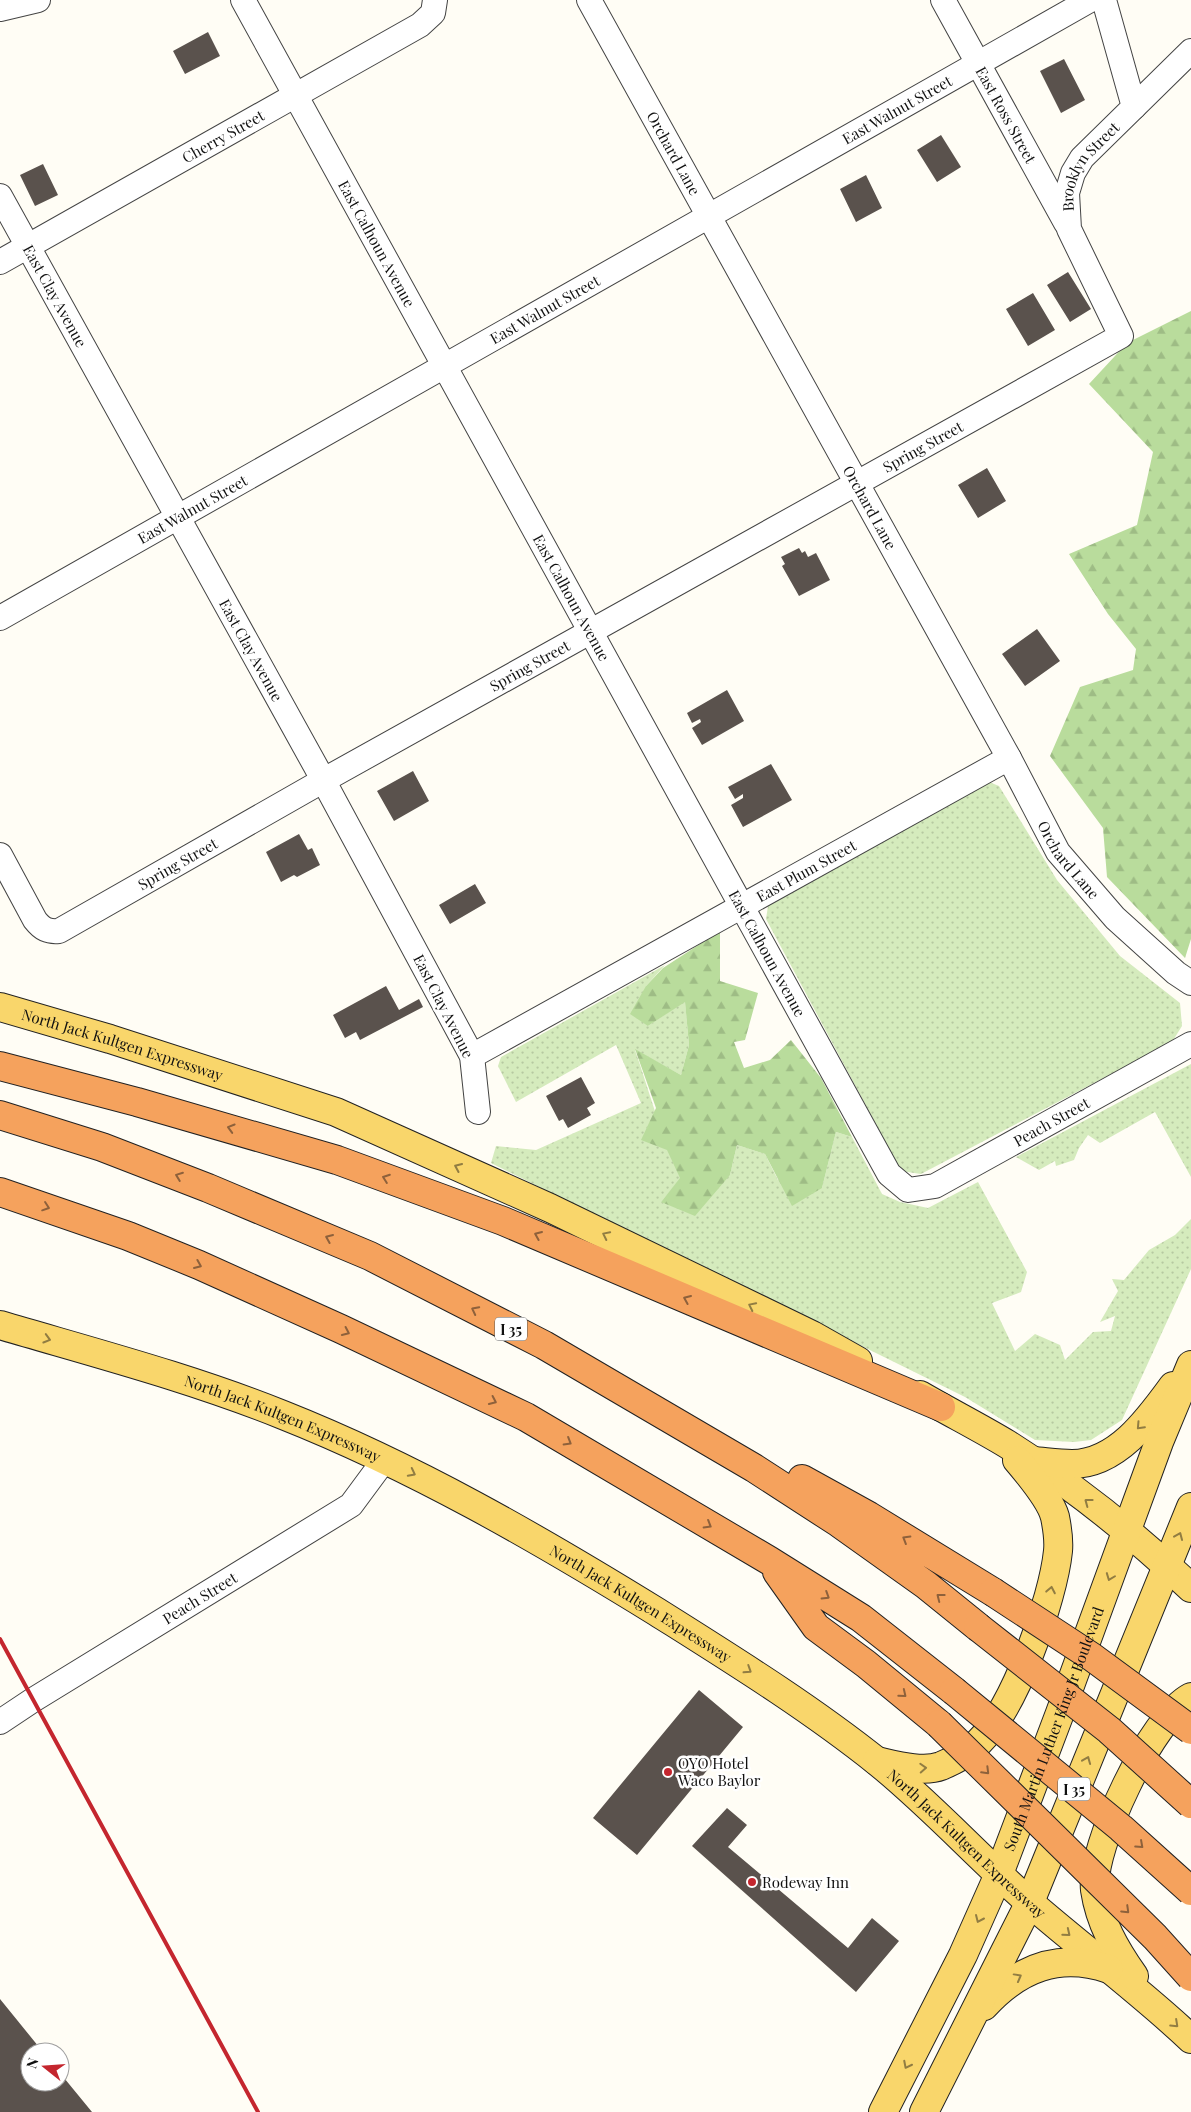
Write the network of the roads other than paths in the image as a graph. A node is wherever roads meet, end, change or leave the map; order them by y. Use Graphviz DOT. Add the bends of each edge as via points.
graph roads {
  1 [pos="38,0"];
  2 [pos="242,0"];
  3 [pos="435,0"];
  4 [pos="589,0"];
  5 [pos="943,0"];
  6 [pos="1090,0"];
  7 [pos="1104,0"];
  8 [pos="0,9"];
  9 [pos="978,64"];
  10 [pos="1186,64"];
  11 [pos="295,95"];
  12 [pos="1134,107"];
  13 [pos="0,196"];
  14 [pos="709,216"];
  15 [pos="1069,229"];
  16 [pos="28,246"];
  17 [pos="0,262"];
  18 [pos="1121,336"];
  19 [pos="445,366"];
  20 [pos="857,482"];
  21 [pos="178,517"];
  22 [pos="0,618"];
  23 [pos="591,631"];
  24 [pos="1009,758"];
  25 [pos="324,780"];
  26 [pos="0,855"];
  27 [pos="740,907"];
  28 [pos="1191,983"];
  29 [pos="0,1007"];
  30 [pos="1191,1044"];
  31 [pos="472,1056"];
  32 [pos="0,1066"];
  33 [pos="478,1112"];
  34 [pos="0,1115"];
  35 [pos="908,1190"];
  36 [pos="0,1192"];
  37 [pos="0,1325"];
  38 [pos="544,1345"];
  39 [pos="1191,1360"];
  40 [pos="1191,1365"];
  41 [pos="941,1407"];
  42 [pos="973,1425"];
  43 [pos="385,1459"];
  44 [pos="1032,1460"];
  45 [pos="1191,1507"];
  46 [pos="1127,1531"];
  47 [pos="770,1561"];
  48 [pos="1166,1565"];
  49 [pos="1191,1588"];
  50 [pos="1191,1697"];
  51 [pos="0,1722"];
  52 [pos="1191,1730"];
  53 [pos="876,1761"];
  54 [pos="1191,1804"];
  55 [pos="999,1874"];
  56 [pos="1191,1891"];
  57 [pos="1030,1902"];
  58 [pos="1111,1969"];
  59 [pos="1191,1976"];
  60 [pos="1154,2004"];
  61 [pos="970,2022"];
  62 [pos="1191,2039"];
  63 [pos="883,2112"];
  64 [pos="924,2112"];
  1 -- 8 [label="street"];
  2 -- 11 [label="street, East Calhoun Avenue"];
  3 -- 11 [label="street, Cherry Street" via="433,13 420,24"];
  4 -- 14 [label="street, Orchard Lane"];
  5 -- 9 [label="street, East Ross Street"];
  6 -- 9 [label="street, East Walnut Street"];
  7 -- 12 [label="street, Brooklyn Street"];
  9 -- 14 [label="street, East Walnut Street"];
  9 -- 15 [label="street, East Ross Street"];
  10 -- 12 [label="street"];
  11 -- 16 [label="street, Cherry Street"];
  11 -- 19 [label="street, East Calhoun Avenue"];
  12 -- 15 [label="street, Brooklyn Street" via="1091,148 1073,173 1067,193"];
  13 -- 16 [label="street, East Clay Avenue"];
  14 -- 19 [label="street, East Walnut Street"];
  14 -- 20 [label="street, Orchard Lane"];
  15 -- 18 [label="street, Brooklyn Street"];
  16 -- 17 [label="street, Cherry Street"];
  16 -- 21 [label="street, East Clay Avenue"];
  18 -- 20 [label="street, Spring Street"];
  19 -- 21 [label="street, East Walnut Street"];
  19 -- 23 [label="street, East Calhoun Avenue"];
  20 -- 23 [label="street, Spring Street"];
  20 -- 24 [label="street, Orchard Lane"];
  21 -- 22 [label="street, East Walnut Street"];
  21 -- 25 [label="street, East Clay Avenue"];
  23 -- 25 [label="street, Spring Street"];
  23 -- 27 [label="street, East Calhoun Avenue"];
  24 -- 27 [label="street, East Plum Street"];
  24 -- 28 [label="street, Orchard Lane" via="1058,852 1115,918"];
  25 -- 26 [label="street, Spring Street" via="59,932 45,930 34,920"];
  25 -- 31 [label="street, East Clay Avenue"];
  27 -- 31 [label="street, East Plum Street"];
  27 -- 35 [label="street, East Calhoun Avenue" via="889,1174"];
  41 -- 29 [label="main road, North Jack Kultgen Expressway, one-way" via="812,1335 696,1278 336,1112"];
  30 -- 35 [label="street, Peach Street" via="935,1186"];
  31 -- 33 [label="street, East Clay Avenue"];
  41 -- 32 [label="highway, one-way" via="503,1220 337,1160"];
  38 -- 34 [label="highway, I 35, one-way" via="370,1256 102,1146"];
  36 -- 47 [label="highway, I 35, one-way" via="128,1236 199,1265 526,1417"];
  37 -- 43 [label="main road, North Jack Kultgen Expressway, one-way" via="171,1375 282,1414"];
  52 -- 38 [label="highway, one-way, bridge" via="1092,1657 869,1516 754,1452"];
  54 -- 38 [label="highway, I 35, one-way, bridge" via="1109,1730 926,1585 839,1522"];
  39 -- 44 [label="main road, one-way" via="1144,1422 1120,1446 1101,1458 1073,1464"];
  40 -- 46 [label="main road, South Martin Luther King Jr Boulevard"];
  41 -- 42 [label="main road, North Jack Kultgen Expressway"];
  42 -- 44 [label="main road, North Jack Kultgen Expressway"];
  53 -- 42 [label="main road, one-way" via="914,1768 939,1767 979,1742 1018,1681 1049,1598 1058,1549 1054,1515 1032,1478 1010,1453"];
  43 -- 51 [label="street, Peach Street" via="351,1505"];
  43 -- 53 [label="main road, North Jack Kultgen Expressway, one-way" via="478,1507 611,1584 781,1692"];
  46 -- 44 [label="main road, North Jack Kultgen Expressway, one-way"];
  48 -- 45 [label="main road, one-way"];
  46 -- 48 [label="main road, North Jack Kultgen Expressway"];
  46 -- 55 [label="main road, South Martin Luther King Jr Boulevard, one-way"];
  47 -- 56 [label="highway, I 35, one-way, bridge" via="861,1618 1121,1828"];
  47 -- 59 [label="highway, one-way, bridge" via="816,1626 939,1724"];
  48 -- 49 [label="main road, North Jack Kultgen Expressway"];
  57 -- 48 [label="main road, one-way"];
  50 -- 60 [label="main road" via="1160,1726 1135,1768 1098,1861 1095,1888 1113,1947"];
  53 -- 55 [label="main road, North Jack Kultgen Expressway"];
  55 -- 57 [label="main road, North Jack Kultgen Expressway"];
  55 -- 63 [label="main road, South Martin Luther King Jr Boulevard, one-way" via="963,1955"];
  57 -- 58 [label="main road, North Jack Kultgen Expressway, one-way"];
  57 -- 61 [label="main road"];
  58 -- 60 [label="main road, North Jack Kultgen Expressway"];
  61 -- 58 [label="main road, one-way" via="994,1995 1029,1971 1068,1962"];
  60 -- 62 [label="main road, North Jack Kultgen Expressway, one-way"];
  61 -- 64 [label="main road"];
}
